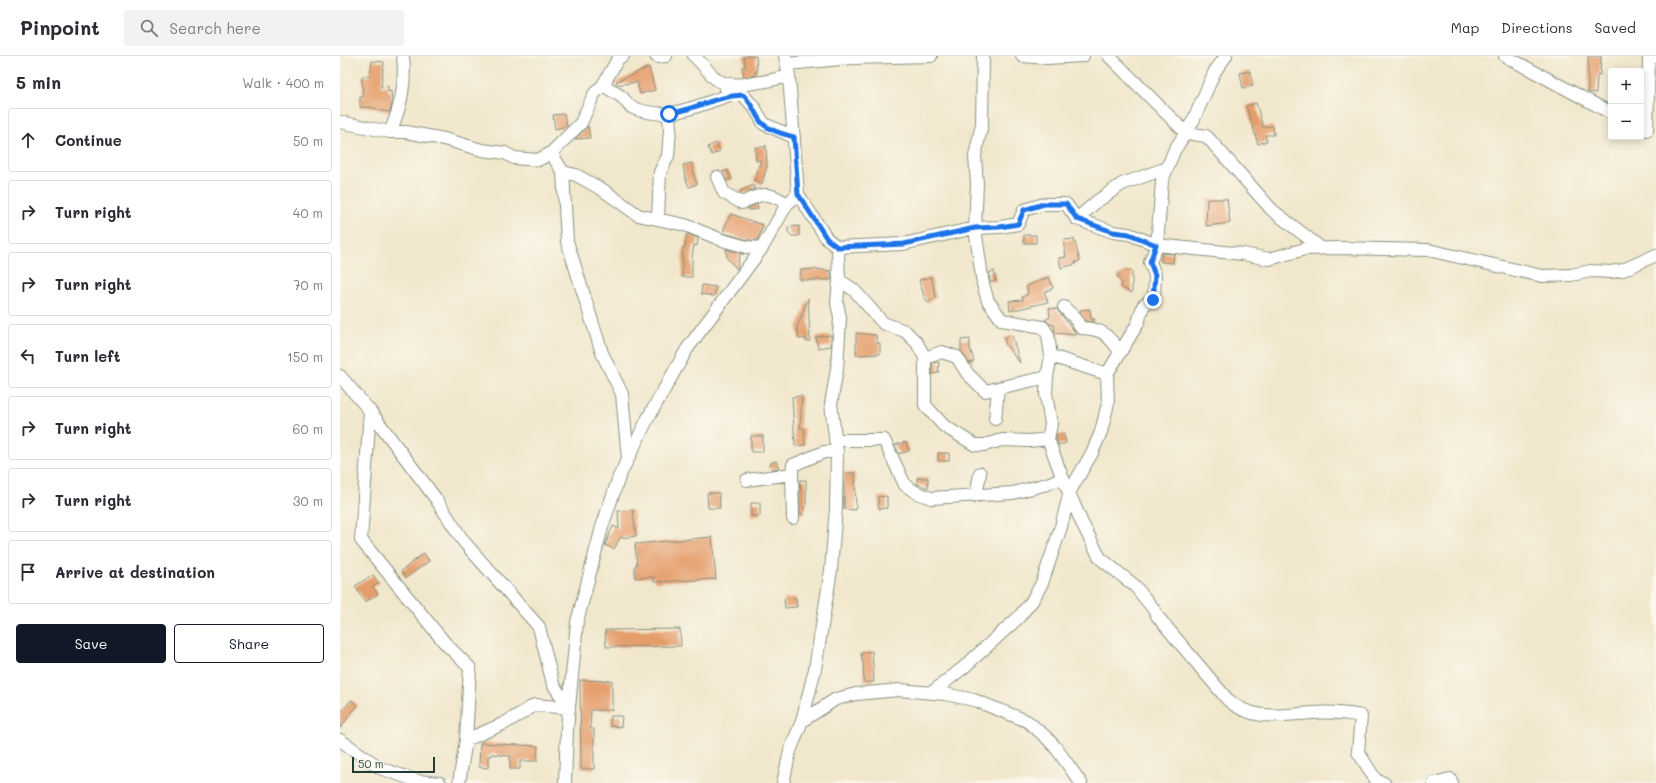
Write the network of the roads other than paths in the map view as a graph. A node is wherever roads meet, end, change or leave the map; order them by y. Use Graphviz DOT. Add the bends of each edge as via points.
graph roads {
  1 [pos="403,56"];
  2 [pos="623,56"];
  3 [pos="656,56"];
  4 [pos="666,56"];
  5 [pos="694,56"];
  6 [pos="931,56"];
  7 [pos="983,56"];
  8 [pos="1022,56"];
  9 [pos="1083,56"];
  10 [pos="1109,56"];
  11 [pos="1226,56"];
  12 [pos="1505,56"];
  13 [pos="1656,57"];
  14 [pos="787,65"];
  15 [pos="724,84"];
  16 [pos="603,85"];
  17 [pos="730,95"];
  18 [pos="1608,111"];
  19 [pos="669,114"];
  20 [pos="340,122"];
  21 [pos="1648,130"];
  22 [pos="390,132"];
  23 [pos="1186,133"];
  24 [pos="794,137"];
  25 [pos="551,153"];
  26 [pos="1167,168"];
  27 [pos="563,172"];
  28 [pos="717,177"];
  29 [pos="798,194"];
  30 [pos="787,204"];
  31 [pos="658,218"];
  32 [pos="1077,219"];
  33 [pos="975,228"];
  34 [pos="1156,245"];
  35 [pos="837,247"];
  36 [pos="762,248"];
  37 [pos="1321,248"];
  38 [pos="1656,255"];
  39 [pos="839,280"];
  40 [pos="1064,307"];
  41 [pos="1120,351"];
  42 [pos="1051,356"];
  43 [pos="925,358"];
  44 [pos="1106,374"];
  45 [pos="340,376"];
  46 [pos="1047,377"];
  47 [pos="998,389"];
  48 [pos="370,411"];
  49 [pos="995,419"];
  50 [pos="1048,439"];
  51 [pos="836,446"];
  52 [pos="628,459"];
  53 [pos="980,472"];
  54 [pos="792,474"];
  55 [pos="1062,478"];
  56 [pos="747,480"];
  57 [pos="1070,491"];
  58 [pos="976,497"];
  59 [pos="793,518"];
  60 [pos="931,693"];
  61 [pos="568,708"];
  62 [pos="802,721"];
  63 [pos="340,740"];
  64 [pos="466,740"];
  65 [pos="440,783"];
  66 [pos="459,783"];
  67 [pos="565,783"];
  68 [pos="784,783"];
  69 [pos="1081,783"];
  70 [pos="1384,783"];
  71 [pos="1434,783"];
  72 [pos="1452,783"];
  1 -- 22 [label="street" via="405,77 400,108"];
  2 -- 16 [label="street" via="619,57"];
  3 -- 4 [label="street"];
  5 -- 15 [label="street"];
  6 -- 14 [label="street" via="852,58"];
  7 -- 33 [label="street" via="982,124 975,156"];
  8 -- 9 [label="street"];
  10 -- 23 [label="street"];
  11 -- 23 [label="street" via="1215,71"];
  12 -- 18 [label="street"];
  13 -- 21 [label="street" via="1649,58"];
  14 -- 15 [label="street" via="756,83"];
  14 -- 24 [label="street"];
  15 -- 17 [label="street"];
  16 -- 19 [label="street" via="623,98 631,107"];
  16 -- 25 [label="street" via="594,94 581,123"];
  17 -- 19 [label="street" via="680,113"];
  17 -- 24 [label="street" via="743,95 754,106 764,124"];
  19 -- 31 [label="street" via="668,156 660,175"];
  20 -- 22 [label="street"];
  22 -- 25 [label="street" via="406,132 444,139 482,150 505,153 514,158 538,160"];
  23 -- 26 [label="street"];
  23 -- 37 [label="street" via="1206,136 1272,210"];
  24 -- 29 [label="street"];
  25 -- 27 [label="street"];
  26 -- 32 [label="street" via="1122,184"];
  26 -- 34 [label="street" via="1162,182"];
  27 -- 31 [label="street" via="576,175 603,190 638,214"];
  27 -- 52 [label="street" via="567,240 602,353 622,394"];
  28 -- 30 [label="street" via="724,193 742,203 760,194 766,194 776,196"];
  29 -- 30 [label="street"];
  29 -- 35 [label="street" via="827,239"];
  30 -- 36 [label="street"];
  31 -- 36 [label="street" via="685,225 722,240"];
  32 -- 33 [label="street" via="1066,204 1044,204 1024,210 1018,224"];
  32 -- 34 [label="street" via="1113,232 1129,234"];
  33 -- 35 [label="street" via="904,244"];
  33 -- 42 [label="street" via="982,282 990,303 1002,320 1043,327 1048,335"];
  34 -- 37 [label="street" via="1269,259 1305,249"];
  34 -- 41 [label="street" via="1150,262 1155,275 1154,298 1143,306 1138,323"];
  35 -- 39 [label="street"];
  36 -- 52 [label="street" via="687,349"];
  37 -- 38 [label="street" via="1428,250 1542,276 1623,270"];
  39 -- 43 [label="street" via="854,290 883,323 905,331 914,339"];
  39 -- 51 [label="street" via="837,303 840,317 831,404"];
  40 -- 41 [label="street" via="1081,328 1097,328"];
  41 -- 44 [label="street"];
  42 -- 44 [label="street"];
  42 -- 46 [label="street"];
  43 -- 47 [label="street" via="942,352 957,357 967,373 985,391"];
  43 -- 50 [label="street" via="925,405 946,428 975,445 1002,440"];
  44 -- 57 [label="street" via="1108,403 1101,432 1092,454"];
  45 -- 48 [label="street"];
  46 -- 47 [label="street"];
  46 -- 50 [label="street" via="1046,394 1051,424"];
  47 -- 49 [label="street"];
  48 -- 61 [label="street" via="436,499 464,542 539,627 553,684"];
  48 -- 64 [label="street" via="361,540 445,643 470,668"];
  50 -- 55 [label="street"];
  51 -- 54 [label="street" via="793,464"];
  51 -- 58 [label="street" via="884,440 905,485 925,497"];
  51 -- 62 [label="street" via="836,508 831,570 815,670"];
  52 -- 61 [label="street" via="602,527 577,622"];
  53 -- 58 [label="street"];
  54 -- 56 [label="street"];
  54 -- 59 [label="street"];
  55 -- 57 [label="street"];
  55 -- 58 [label="street" via="1013,493"];
  57 -- 60 [label="street" via="1052,558 1032,602 963,668"];
  57 -- 70 [label="street" via="1082,523 1100,558 1135,586 1158,617 1231,702 1255,715 1314,713 1361,716 1358,752 1376,780"];
  60 -- 62 [label="street" via="899,690 856,694 836,699"];
  60 -- 69 [label="street" via="977,701 1025,720 1046,737"];
  61 -- 64 [label="street" via="535,705 505,723"];
  61 -- 67 [label="street"];
  62 -- 68 [label="street" via="790,751"];
  63 -- 65 [label="street" via="380,768 416,781"];
  64 -- 66 [label="street"];
  71 -- 72 [label="street" via="1450,779"];
}
